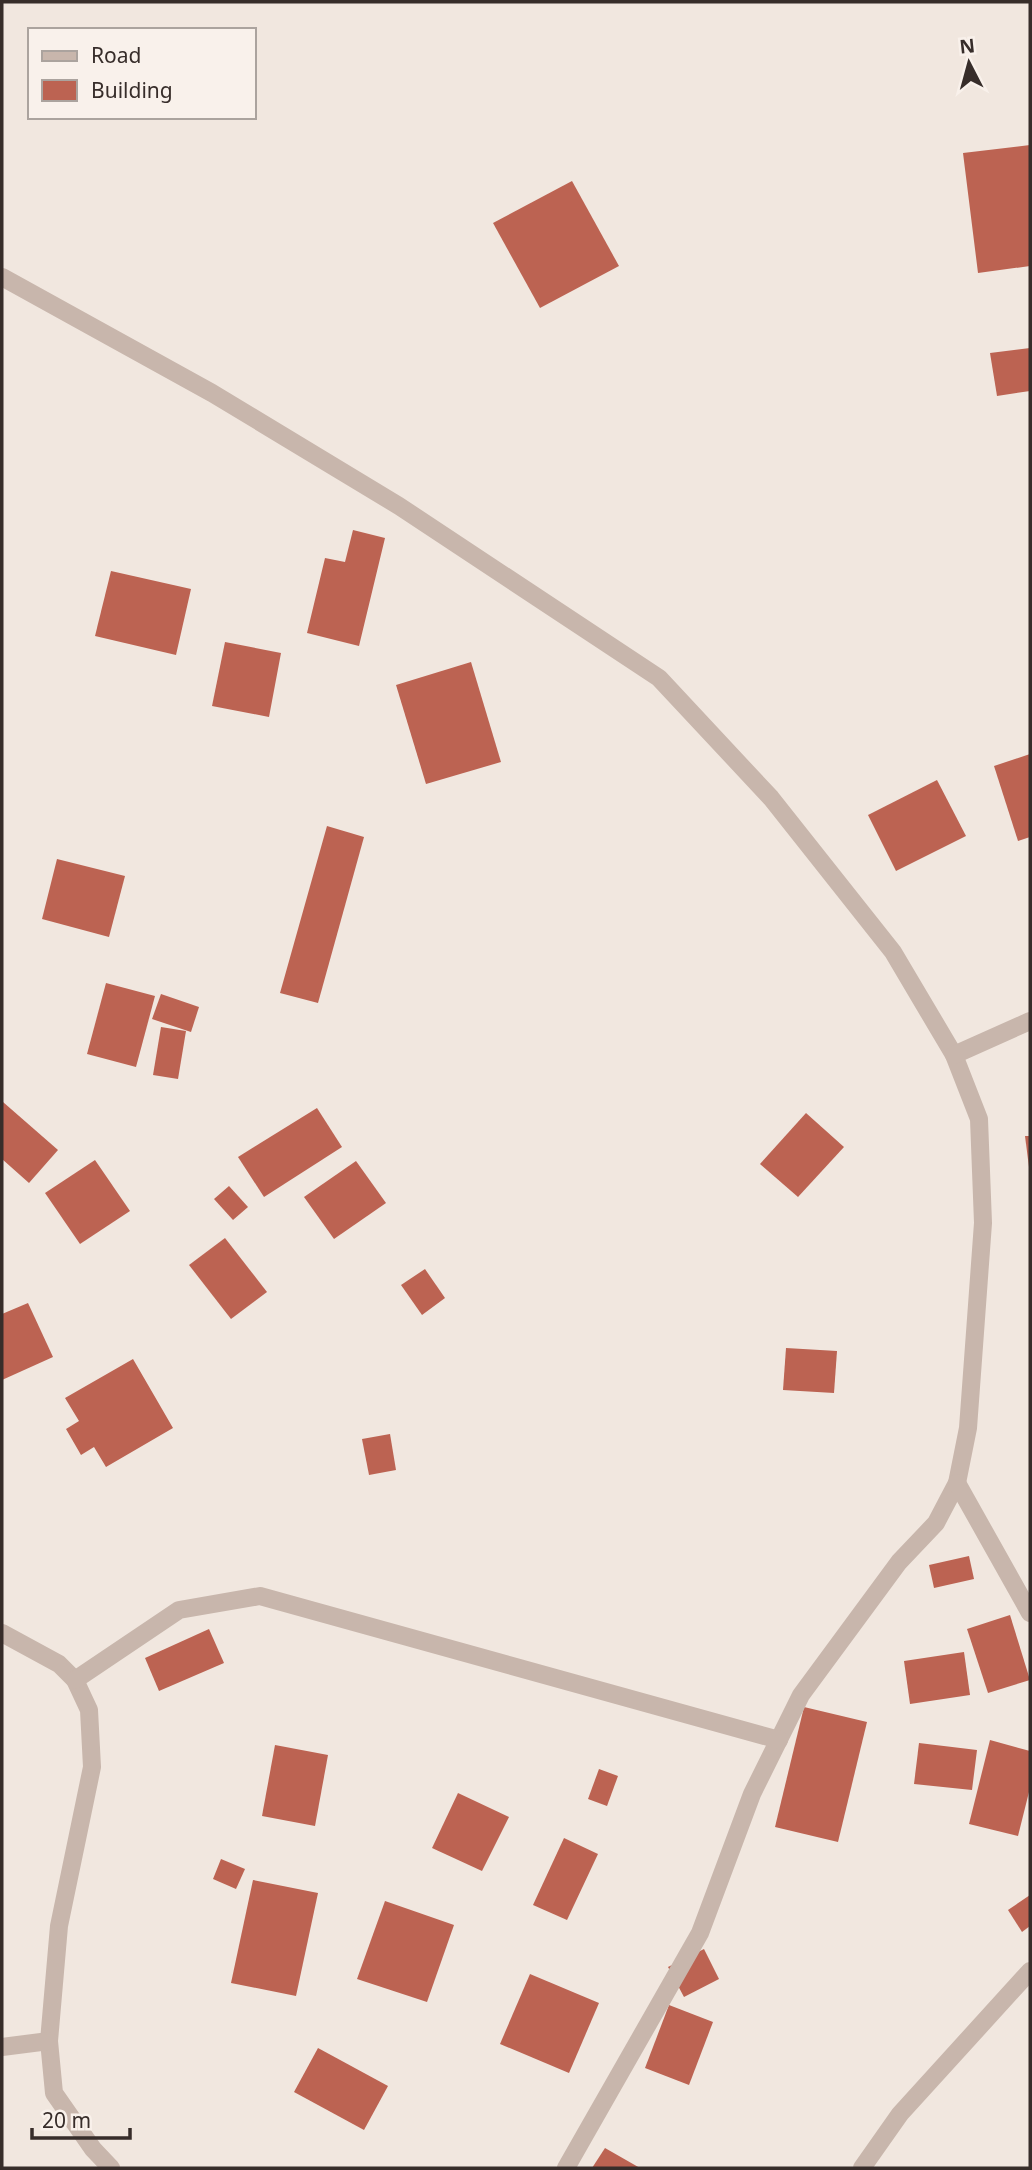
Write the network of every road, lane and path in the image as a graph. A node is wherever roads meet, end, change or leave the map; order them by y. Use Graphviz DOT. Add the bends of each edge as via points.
graph roads {
  1 [pos="2,277"];
  2 [pos="1030,1021"];
  3 [pos="954,1055"];
  4 [pos="957,1483"];
  5 [pos="1030,1613"];
  6 [pos="2,1633"];
  7 [pos="75,1680"];
  8 [pos="779,1740"];
  9 [pos="1030,1972"];
  10 [pos="49,2040"];
  11 [pos="2,2047"];
  12 [pos="111,2168"];
  13 [pos="566,2168"];
  14 [pos="862,2168"];
  1 -- 3 [label="street" via="212,393 387,499 659,678 771,798 885,942"];
  2 -- 3 [label="street"];
  3 -- 4 [label="street" via="979,1119 983,1223 968,1428"];
  4 -- 5 [label="street"];
  4 -- 8 [label="street" via="936,1522 899,1562 800,1696"];
  6 -- 7 [label="street" via="60,1664"];
  7 -- 8 [label="street" via="179,1610 260,1596"];
  7 -- 10 [label="street" via="89,1710 92,1767 59,1926"];
  8 -- 13 [label="street" via="752,1794 700,1933"];
  9 -- 14 [label="street" via="900,2114"];
  10 -- 11 [label="street"];
  10 -- 12 [label="street" via="54,2094"];
}
